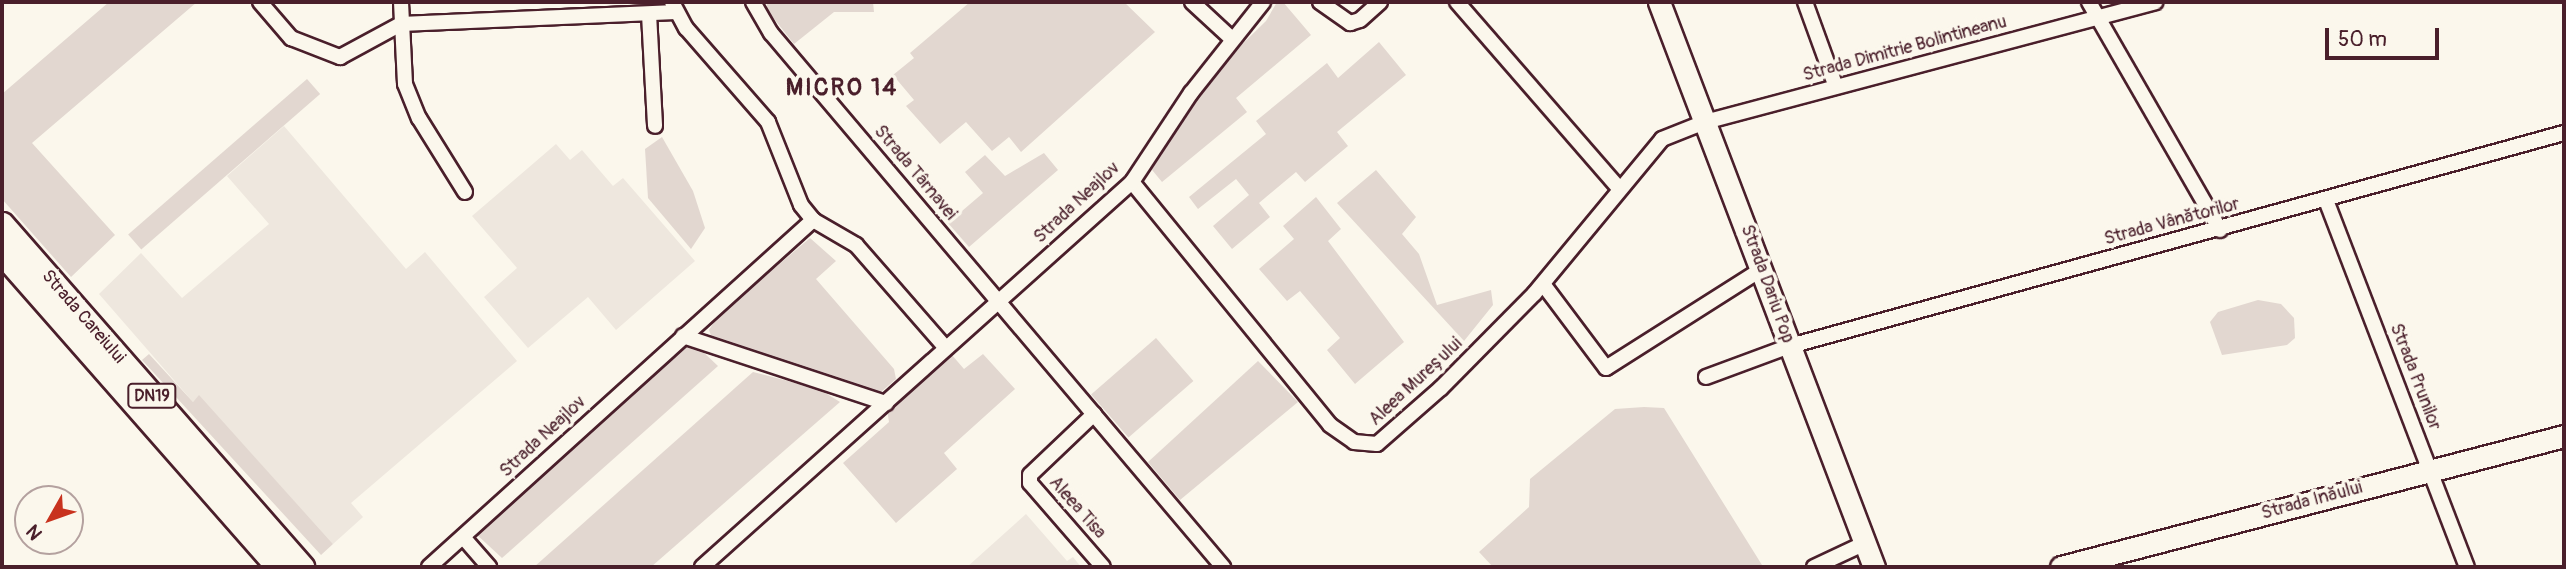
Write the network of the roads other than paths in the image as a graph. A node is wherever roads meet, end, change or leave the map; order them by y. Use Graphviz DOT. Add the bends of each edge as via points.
graph roads {
  1 [pos="260,2"];
  2 [pos="401,2"];
  3 [pos="754,2"];
  4 [pos="1192,2"];
  5 [pos="1263,2"];
  6 [pos="1320,2"];
  7 [pos="1381,2"];
  8 [pos="1457,2"];
  9 [pos="1659,2"];
  10 [pos="1805,2"];
  11 [pos="2088,2"];
  12 [pos="2155,2"];
  13 [pos="674,7"];
  14 [pos="649,14"];
  15 [pos="2098,18"];
  16 [pos="401,24"];
  17 [pos="1232,39"];
  18 [pos="1836,87"];
  19 [pos="1705,122"];
  20 [pos="655,126"];
  21 [pos="2564,133"];
  22 [pos="1132,182"];
  23 [pos="1618,187"];
  24 [pos="465,192"];
  25 [pos="2326,200"];
  26 [pos="813,220"];
  27 [pos="2,224"];
  28 [pos="2220,230"];
  29 [pos="2,253"];
  30 [pos="1762,269"];
  31 [pos="1543,284"];
  32 [pos="999,301"];
  33 [pos="683,335"];
  34 [pos="1790,346"];
  35 [pos="946,347"];
  36 [pos="1706,377"];
  37 [pos="886,403"];
  38 [pos="1094,414"];
  39 [pos="2564,436"];
  40 [pos="2430,470"];
  41 [pos="463,537"];
  42 [pos="1863,544"];
  43 [pos="278,567"];
  44 [pos="302,567"];
  45 [pos="429,567"];
  46 [pos="489,567"];
  47 [pos="702,567"];
  48 [pos="1103,567"];
  49 [pos="1223,567"];
  50 [pos="1814,567"];
  51 [pos="1874,567"];
  52 [pos="2061,567"];
  53 [pos="2467,567"];
  1 -- 16 [label="street" via="291,38 328,56 340,57"];
  2 -- 16 [label="street"];
  3 -- 32 [label="street, Strada Târnavei" via="771,33"];
  4 -- 17 [label="street"];
  5 -- 17 [label="street, Strada Neajlov"];
  6 -- 7 [label="street" via="1350,23"];
  8 -- 23 [label="street"];
  9 -- 19 [label="street, Strada Dariu Pop"];
  10 -- 18 [label="street"];
  11 -- 15 [label="street"];
  12 -- 15 [label="street, Strada Dimitrie Bolintineanu"];
  13 -- 14 [label="street"];
  13 -- 26 [label="street" via="768,122 791,189"];
  14 -- 16 [label="street"];
  14 -- 20 [label="street"];
  15 -- 18 [label="street, Strada Dimitrie Bolintineanu"];
  15 -- 28 [label="street"];
  16 -- 24 [label="street" via="405,84 419,118"];
  17 -- 22 [label="street, Strada Neajlov"];
  18 -- 19 [label="street, Strada Dimitrie Bolintineanu"];
  19 -- 23 [label="street, Aleea Mureșului" via="1662,139"];
  19 -- 30 [label="street, Strada Dariu Pop"];
  21 -- 25 [label="street, Strada Vânătorilor"];
  22 -- 31 [label="street, Aleea Mureșului" via="1330,425 1354,442 1377,444 1402,424"];
  22 -- 32 [label="street, Strada Neajlov"];
  23 -- 31 [label="street, Aleea Mureșului"];
  25 -- 28 [label="street, Strada Vânătorilor"];
  25 -- 40 [label="street, Strada Prunilor"];
  26 -- 33 [label="street, Strada Neajlov"];
  26 -- 35 [label="street" via="856,245"];
  27 -- 44 [label="main road, Strada Careiului / DN19"];
  28 -- 34 [label="street, Strada Vânătorilor"];
  29 -- 43 [label="main road, Strada Careiului / DN19"];
  30 -- 31 [label="street" via="1606,368"];
  30 -- 34 [label="street, Strada Dariu Pop"];
  32 -- 35 [label="street, Strada Neajlov"];
  32 -- 38 [label="street"];
  33 -- 37 [label="street"];
  33 -- 41 [label="street, Strada Neajlov"];
  34 -- 36 [label="street, Strada Vânătorilor"];
  34 -- 42 [label="street, Strada Dariu Pop"];
  35 -- 37 [label="street, Strada Neajlov"];
  37 -- 47 [label="street, Strada Neajlov"];
  38 -- 48 [label="street, Aleea Tisa" via="1030,475 1030,483"];
  38 -- 49 [label="street"];
  39 -- 40 [label="street, Strada Inăului"];
  40 -- 52 [label="street, Strada Inăului"];
  40 -- 53 [label="street, Strada Prunilor"];
  41 -- 45 [label="street, Strada Neajlov"];
  41 -- 46 [label="street"];
  42 -- 50 [label="street"];
  42 -- 51 [label="street, Strada Dariu Pop"];
}
